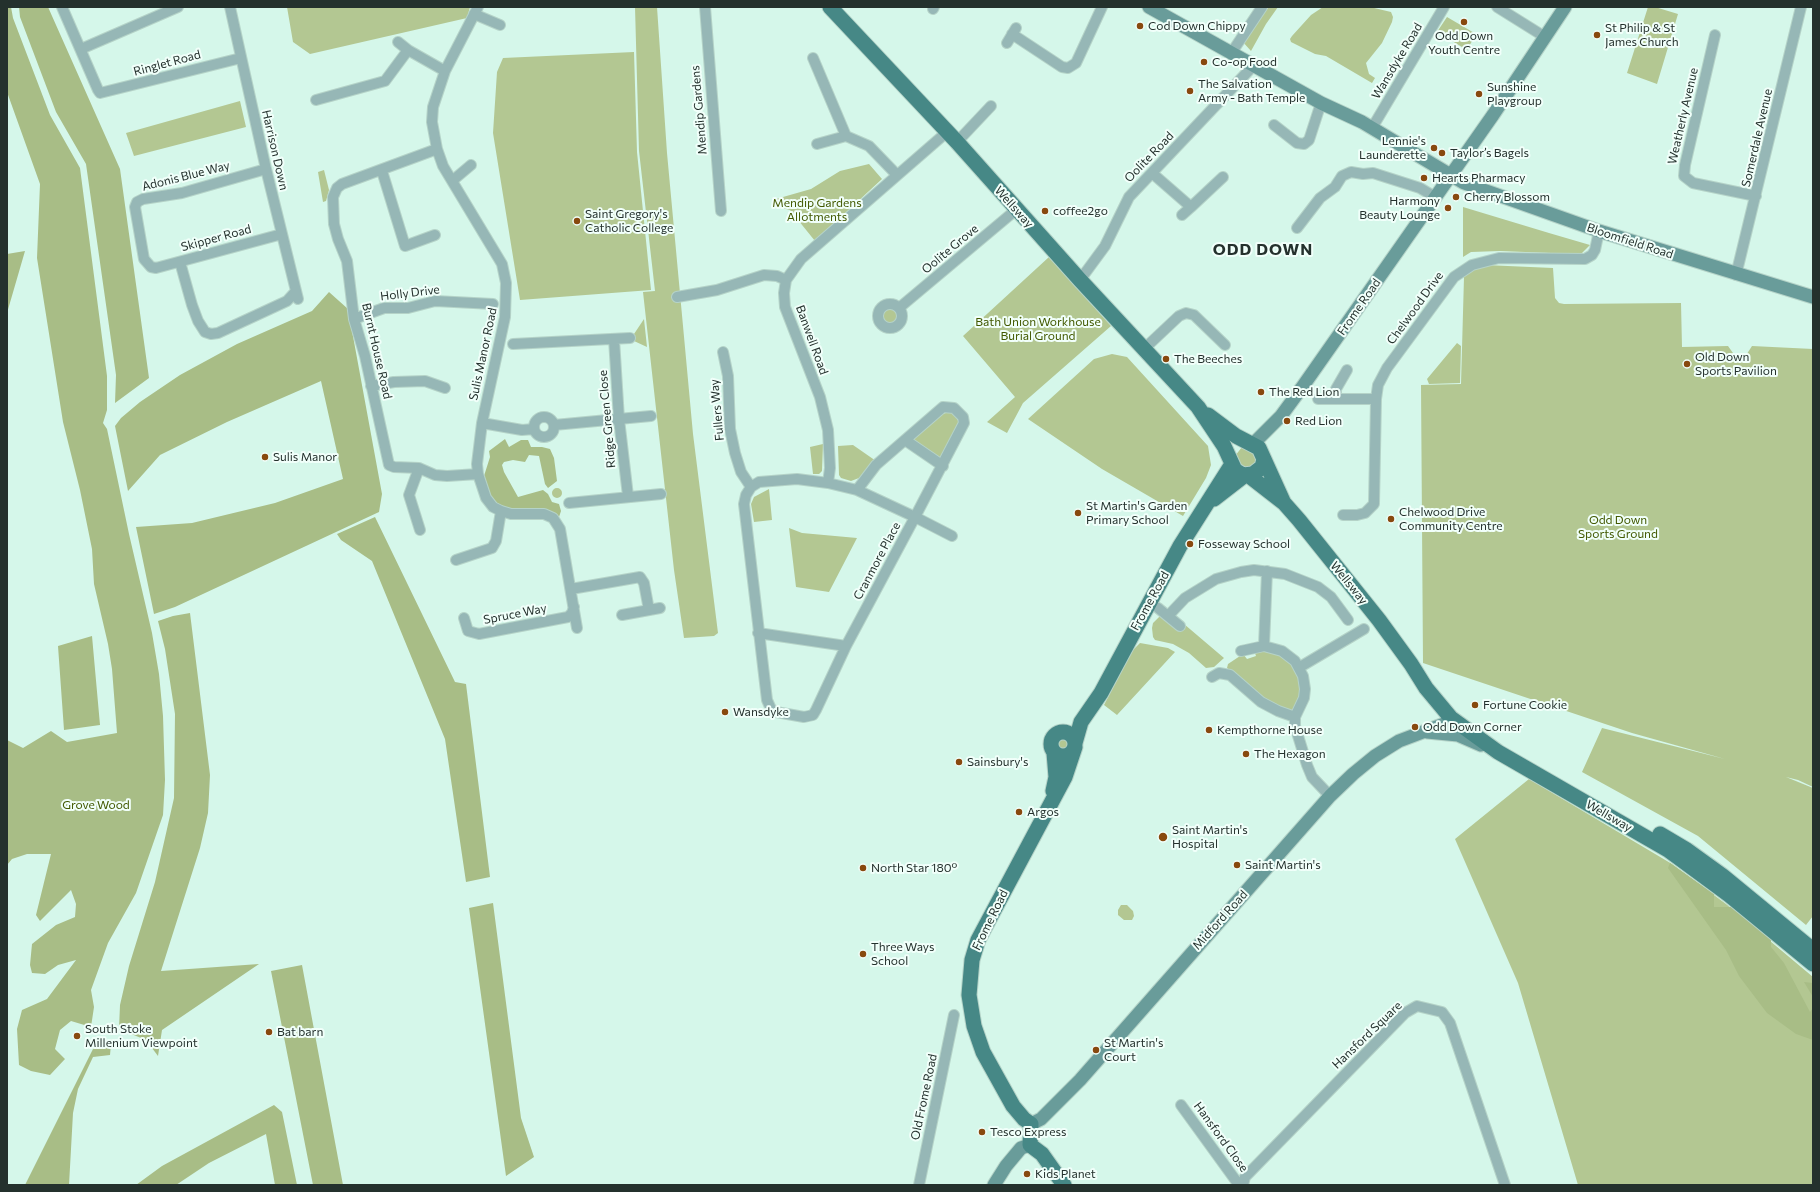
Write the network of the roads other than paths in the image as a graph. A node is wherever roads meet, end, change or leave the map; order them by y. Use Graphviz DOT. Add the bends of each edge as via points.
graph roads {
  1 [pos="62,7"];
  2 [pos="178,7"];
  3 [pos="230,7"];
  4 [pos="705,7"];
  5 [pos="830,7"];
  6 [pos="1102,7"];
  7 [pos="1149,7"];
  8 [pos="1262,7"];
  9 [pos="1444,7"];
  10 [pos="1497,7"];
  11 [pos="1565,7"];
  12 [pos="1801,7"];
  13 [pos="476,11"];
  14 [pos="500,26"];
  15 [pos="1715,34"];
  16 [pos="1012,35"];
  17 [pos="1545,37"];
  18 [pos="398,42"];
  19 [pos="81,49"];
  20 [pos="408,50"];
  21 [pos="1232,52"];
  22 [pos="241,58"];
  23 [pos="813,58"];
  24 [pos="1254,65"];
  25 [pos="445,71"];
  26 [pos="316,100"];
  27 [pos="1321,103"];
  28 [pos="991,106"];
  29 [pos="1274,125"];
  30 [pos="1372,128"];
  31 [pos="846,136"];
  32 [pos="952,137"];
  33 [pos="817,144"];
  34 [pos="436,149"];
  35 [pos="472,165"];
  36 [pos="266,169"];
  37 [pos="382,171"];
  38 [pos="1152,173"];
  39 [pos="897,175"];
  40 [pos="1450,176"];
  41 [pos="1224,177"];
  42 [pos="452,181"];
  43 [pos="1756,196"];
  44 [pos="1435,197"];
  45 [pos="1191,207"];
  46 [pos="1017,209"];
  47 [pos="721,211"];
  48 [pos="1182,215"];
  49 [pos="1297,228"];
  50 [pos="1599,231"];
  51 [pos="282,234"];
  52 [pos="435,235"];
  53 [pos="180,262"];
  54 [pos="156,268"];
  55 [pos="1736,275"];
  56 [pos="786,280"];
  57 [pos="1080,280"];
  58 [pos="678,297"];
  59 [pos="1813,297"];
  60 [pos="493,304"];
  61 [pos="899,308"];
  62 [pos="354,318"];
  63 [pos="630,338"];
  64 [pos="614,339"];
  65 [pos="513,344"];
  66 [pos="1225,345"];
  67 [pos="1145,348"];
  68 [pos="723,352"];
  69 [pos="1347,370"];
  70 [pos="371,386"];
  71 [pos="445,388"];
  72 [pos="1336,398"];
  73 [pos="1376,398"];
  74 [pos="1318,399"];
  75 [pos="1198,407"];
  76 [pos="651,416"];
  77 [pos="619,419"];
  78 [pos="482,423"];
  79 [pos="554,426"];
  80 [pos="534,429"];
  81 [pos="904,440"];
  82 [pos="1257,450"];
  83 [pos="1231,462"];
  84 [pos="942,466"];
  85 [pos="419,468"];
  86 [pos="478,474"];
  87 [pos="1246,475"];
  88 [pos="828,483"];
  89 [pos="751,487"];
  90 [pos="857,490"];
  91 [pos="661,494"];
  92 [pos="628,496"];
  93 [pos="570,503"];
  94 [pos="1284,503"];
  95 [pos="1206,505"];
  96 [pos="501,512"];
  97 [pos="1343,515"];
  98 [pos="915,517"];
  99 [pos="420,530"];
  100 [pos="952,536"];
  101 [pos="456,560"];
  102 [pos="1267,571"];
  103 [pos="571,589"];
  104 [pos="574,607"];
  105 [pos="660,608"];
  106 [pos="1158,608"];
  107 [pos="649,610"];
  108 [pos="622,615"];
  109 [pos="1168,616"];
  110 [pos="464,618"];
  111 [pos="1348,620"];
  112 [pos="1180,626"];
  113 [pos="577,628"];
  114 [pos="1364,629"];
  115 [pos="758,633"];
  116 [pos="846,646"];
  117 [pos="1264,646"];
  118 [pos="1241,651"];
  119 [pos="1300,667"];
  120 [pos="1212,676"];
  121 [pos="1098,699"];
  122 [pos="1455,714"];
  123 [pos="1296,717"];
  124 [pos="1062,732"];
  125 [pos="1421,732"];
  126 [pos="1075,745"];
  127 [pos="1498,752"];
  128 [pos="1054,753"];
  129 [pos="1330,796"];
  130 [pos="1049,804"];
  131 [pos="1738,895"];
  132 [pos="1813,950"];
  133 [pos="1813,964"];
  134 [pos="954,1015"];
  135 [pos="1181,1105"];
  136 [pos="1031,1124"];
  137 [pos="1030,1145"];
  138 [pos="919,1185"];
  139 [pos="994,1185"];
  140 [pos="1064,1185"];
  141 [pos="1239,1185"];
  142 [pos="1243,1185"];
  143 [pos="1505,1185"];
  1 -- 19 [label="street"];
  2 -- 19 [label="street"];
  3 -- 22 [label="street, Harrison Down"];
  4 -- 47 [label="street, Mendip Gardens"];
  5 -- 32 [label="main road, Wellsway"];
  6 -- 16 [label="street" via="1076,63 1068,68 1062,67"];
  7 -- 21 [label="street, Bloomfield Road"];
  8 -- 21 [label="street"];
  9 -- 30 [label="street, Wansdyke Road"];
  10 -- 17 [label="street"];
  11 -- 17 [label="street, Frome Road"];
  12 -- 43 [label="street, Somerdale Avenue"];
  13 -- 14 [label="street"];
  13 -- 25 [label="street, Sulis Manor Road"];
  15 -- 43 [label="street, Weatherly Avenue" via="1684,176 1693,183"];
  17 -- 40 [label="street, Frome Road"];
  18 -- 20 [label="street"];
  19 -- 22 [label="street, Ringlet Road" via="100,93"];
  20 -- 25 [label="street"];
  20 -- 26 [label="street" via="385,81"];
  21 -- 24 [label="street, Bloomfield Road"];
  22 -- 36 [label="street, Harrison Down"];
  23 -- 31 [label="street"];
  24 -- 27 [label="street, Bloomfield Road"];
  24 -- 38 [label="street, Oolite Road"];
  25 -- 34 [label="street, Sulis Manor Road" via="433,107 432,122"];
  27 -- 29 [label="street" via="1309,140 1304,144 1297,143"];
  27 -- 30 [label="street, Bloomfield Road"];
  28 -- 32 [label="street"];
  30 -- 40 [label="street, Bloomfield Road"];
  31 -- 33 [label="street"];
  31 -- 39 [label="street" via="869,146"];
  32 -- 39 [label="street"];
  32 -- 46 [label="main road, Wellsway"];
  34 -- 37 [label="street, Burnt House Road"];
  34 -- 42 [label="street, Sulis Manor Road"];
  35 -- 42 [label="street"];
  36 -- 51 [label="street, Harrison Down"];
  36 -- 54 [label="street, Adonis Blue Way" via="182,193 137,202 144,259 151,267"];
  37 -- 52 [label="street" via="405,246"];
  37 -- 62 [label="street, Burnt House Road" via="342,184 333,197 334,224 349,271"];
  38 -- 45 [label="street"];
  38 -- 57 [label="street, Oolite Road" via="1129,197 1105,246"];
  39 -- 56 [label="street" via="801,259"];
  40 -- 44 [label="street, Frome Road"];
  40 -- 50 [label="street, Bloomfield Road"];
  41 -- 45 [label="street"];
  42 -- 78 [label="street, Sulis Manor Road" via="502,264 506,283 505,317"];
  43 -- 55 [label="street, Somerdale Avenue"];
  44 -- 49 [label="street" via="1420,188 1373,173 1351,172 1342,176 1335,187 1320,198"];
  44 -- 82 [label="street, Frome Road"];
  45 -- 48 [label="street"];
  46 -- 57 [label="main road, Wellsway"];
  46 -- 61 [label="street, Oolite Grove"];
  50 -- 55 [label="street, Bloomfield Road"];
  50 -- 73 [label="street, Chelwood Drive" via="1592,255 1585,259 1499,258 1477,263 1459,273 1445,288 1381,376"];
  51 -- 53 [label="street, Skipper Road"];
  51 -- 53 [label="street, Harrison Down" via="297,295 218,333 206,332 198,321"];
  53 -- 54 [label="street, Skipper Road"];
  55 -- 59 [label="street, Bloomfield Road"];
  56 -- 58 [label="street" via="764,275 718,290"];
  56 -- 88 [label="street, Banwell Road" via="785,307 820,397 828,430"];
  57 -- 67 [label="main road, Wellsway"];
  60 -- 62 [label="street, Holly Drive" via="435,301 408,308 384,308"];
  62 -- 70 [label="street, Burnt House Road"];
  63 -- 64 [label="street"];
  64 -- 65 [label="street"];
  64 -- 77 [label="street, Ridge Green Close"];
  66 -- 67 [label="street" via="1194,315 1186,313 1179,316"];
  67 -- 75 [label="main road, Wellsway"];
  68 -- 89 [label="street, Fullers Way" via="728,376 730,430 741,472"];
  69 -- 72 [label="street" via="1336,389"];
  70 -- 71 [label="street" via="425,381"];
  70 -- 85 [label="street, Burnt House Road" via="388,465"];
  72 -- 73 [label="street"];
  72 -- 74 [label="street"];
  73 -- 97 [label="street, Chelwood Drive" via="1374,504 1365,513"];
  75 -- 82 [label="main road, Wellsway"];
  75 -- 83 [label="main road, Wellsway"];
  76 -- 77 [label="street"];
  77 -- 79 [label="street"];
  77 -- 92 [label="street, Ridge Green Close"];
  78 -- 80 [label="street" via="522,430"];
  78 -- 86 [label="street, Sulis Manor Road"];
  79 -- 80 [label="street" via="553,432 545,437 540,436"];
  79 -- 80 [label="street" via="551,420 542,417 536,420"];
  81 -- 84 [label="street"];
  81 -- 84 [label="street" via="943,407 954,408 960,412 964,423"];
  81 -- 90 [label="street" via="876,465"];
  82 -- 83 [label="main road" via="1242,444 1234,449"];
  82 -- 87 [label="main road" via="1262,467 1257,472"];
  82 -- 94 [label="main road, Wellsway"];
  83 -- 87 [label="main road, Wellsway" via="1235,470"];
  83 -- 95 [label="main road, Frome Road"];
  84 -- 98 [label="street"];
  85 -- 86 [label="street, Burnt House Road" via="435,475"];
  85 -- 99 [label="street" via="409,495"];
  86 -- 96 [label="street, Sulis Manor Road" via="486,498"];
  87 -- 94 [label="main road, Wellsway"];
  87 -- 95 [label="main road, Frome Road"];
  88 -- 89 [label="street, Cranmore Place" via="797,479 759,482"];
  88 -- 90 [label="street, Cranmore Place"];
  89 -- 115 [label="street, Cranmore Place" via="744,504"];
  90 -- 98 [label="street, Cranmore Place"];
  91 -- 92 [label="street"];
  92 -- 93 [label="street"];
  94 -- 122 [label="main road, Wellsway" via="1379,620 1411,664"];
  95 -- 121 [label="main road, Frome Road" via="1180,546"];
  96 -- 101 [label="street" via="496,541 492,548"];
  96 -- 103 [label="street" via="544,514 554,518 560,529"];
  98 -- 100 [label="street"];
  98 -- 116 [label="street, Cranmore Place"];
  102 -- 109 [label="street" via="1241,572 1216,579 1186,598"];
  102 -- 111 [label="street" via="1285,574 1318,587 1331,597"];
  102 -- 117 [label="street"];
  103 -- 104 [label="street"];
  103 -- 107 [label="street" via="640,577 644,583"];
  104 -- 110 [label="street, Spruce Way" via="568,617 479,634 468,631"];
  104 -- 113 [label="street"];
  105 -- 107 [label="street"];
  106 -- 109 [label="street"];
  107 -- 108 [label="street"];
  109 -- 112 [label="street"];
  114 -- 119 [label="street"];
  115 -- 116 [label="street"];
  115 -- 116 [label="street, Cranmore Place" via="769,705 776,712 804,717 813,715 816,710"];
  117 -- 118 [label="street"];
  117 -- 119 [label="street" via="1289,655"];
  119 -- 123 [label="street" via="1305,689"];
  120 -- 123 [label="street" via="1219,673 1230,675 1262,702"];
  121 -- 124 [label="main road, Frome Road"];
  121 -- 126 [label="main road, Frome Road" via="1079,726"];
  122 -- 125 [label="street, Midford Road" via="1444,724"];
  122 -- 127 [label="main road, Wellsway"];
  122 -- 131 [label="main road, Wellsway" via="1687,850"];
  123 -- 129 [label="street" via="1295,726 1307,766 1312,777"];
  124 -- 126 [label="main road" via="1072,736"];
  124 -- 128 [label="main road, Frome Road" via="1052,738 1050,746"];
  125 -- 127 [label="street" via="1458,735"];
  125 -- 129 [label="street, Midford Road" via="1399,741 1375,756"];
  126 -- 128 [label="main road" via="1067,756"];
  126 -- 130 [label="main road, Frome Road" via="1065,777"];
  127 -- 131 [label="main road, Wellsway" via="1663,847"];
  128 -- 130 [label="main road, Frome Road" via="1056,777"];
  129 -- 136 [label="street, Midford Road" via="1080,1080 1041,1119"];
  130 -- 136 [label="main road, Frome Road" via="978,940 969,979 970,1008 983,1052 1013,1106"];
  131 -- 132 [label="main road, Wellsway"];
  131 -- 133 [label="main road, Wellsway"];
  134 -- 138 [label="street, Old Frome Road"];
  135 -- 141 [label="street, Hansford Close"];
  136 -- 137 [label="main road"];
  137 -- 139 [label="street" via="1021,1148"];
  137 -- 140 [label="main road" via="1042,1154"];
  142 -- 143 [label="street, Hansford Square" via="1249,1173 1405,1013 1417,1006 1442,1012 1450,1023"];
}
